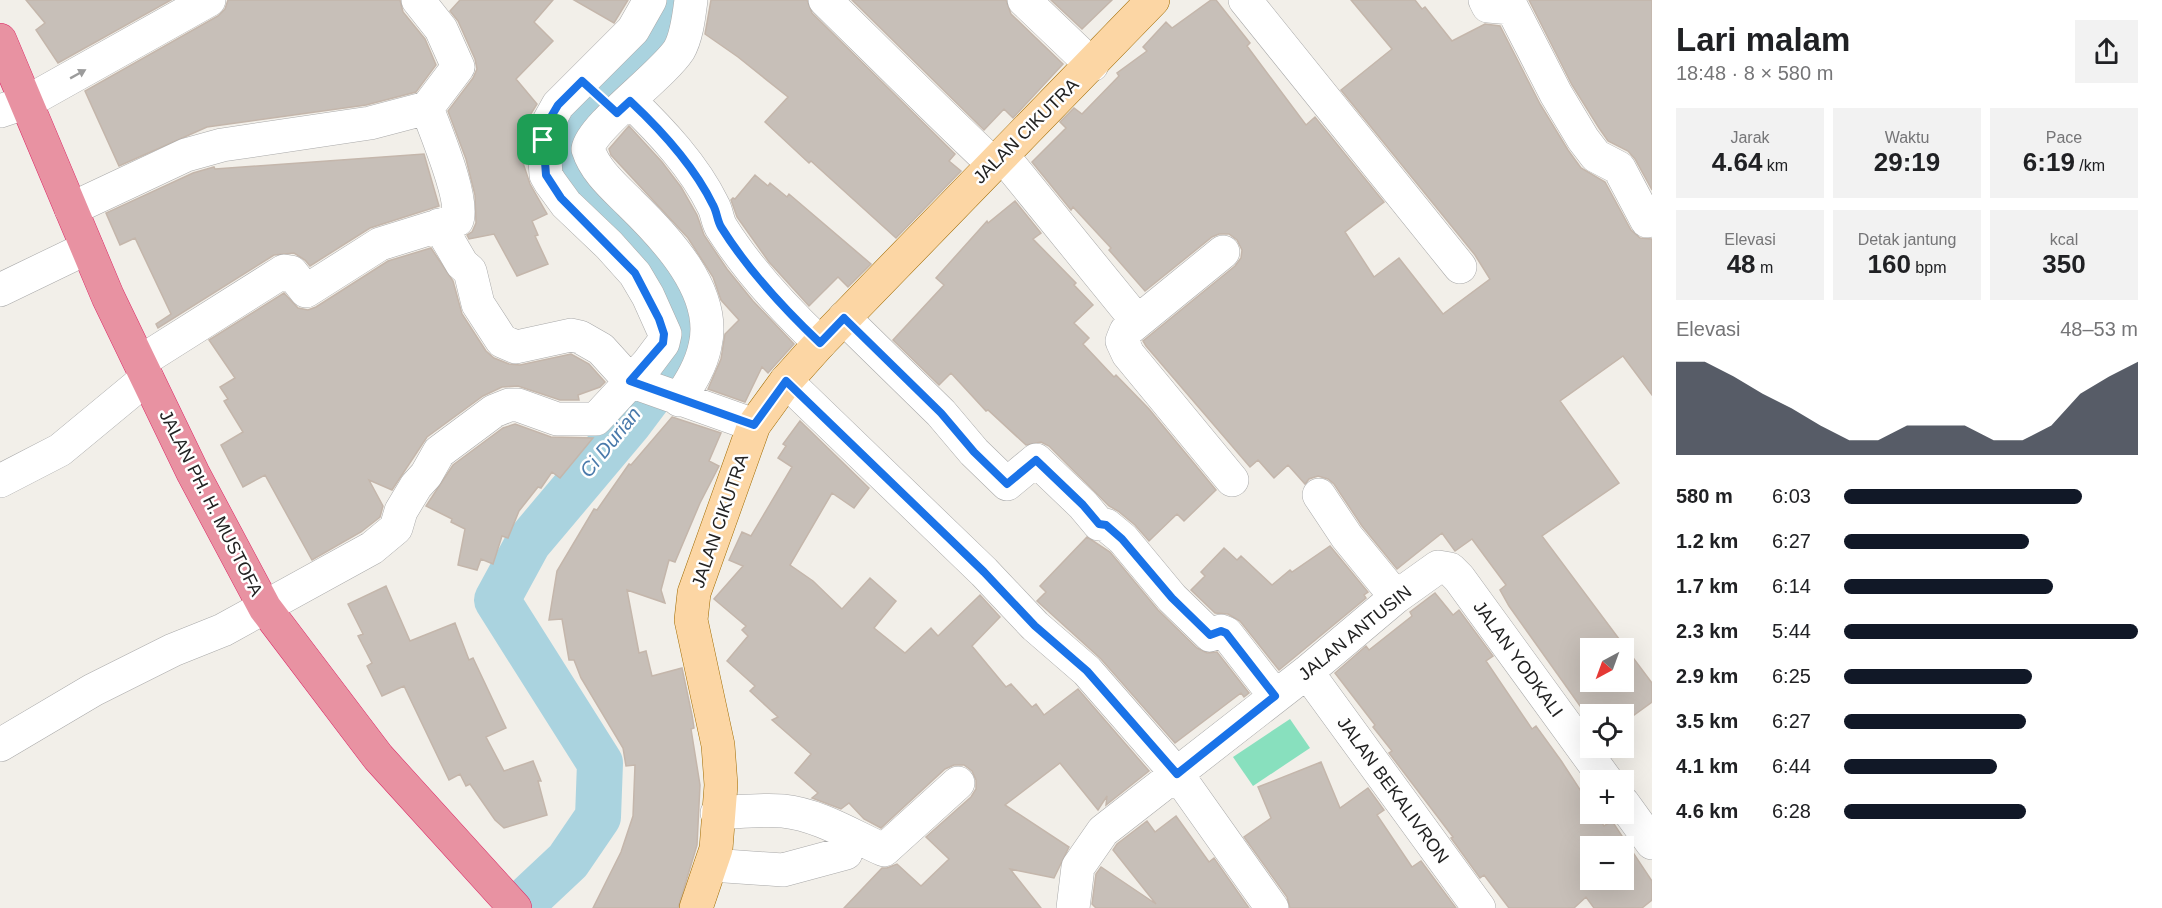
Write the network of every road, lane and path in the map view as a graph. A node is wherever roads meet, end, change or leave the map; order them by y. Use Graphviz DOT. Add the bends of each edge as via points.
graph roads {
  1 [pos="209,0"];
  2 [pos="418,0"];
  3 [pos="650,0"];
  4 [pos="691,0"];
  5 [pos="825,0"];
  6 [pos="1024,0"];
  7 [pos="1153,0"];
  8 [pos="1245,0"];
  9 [pos="1485,0"];
  10 [pos="0,40"];
  11 [pos="1092,65"];
  12 [pos="584,83"];
  13 [pos="13,106"];
  14 [pos="427,108"];
  15 [pos="620,108"];
  16 [pos="998,159"];
  17 [pos="71,208"];
  18 [pos="1652,220"];
  19 [pos="439,225"];
  20 [pos="87,248"];
  21 [pos="1223,252"];
  22 [pos="1460,267"];
  23 [pos="0,290"];
  24 [pos="844,318"];
  25 [pos="1137,321"];
  26 [pos="820,343"];
  27 [pos="144,370"];
  28 [pos="786,381"];
  29 [pos="630,382"];
  30 [pos="677,399"];
  31 [pos="754,425"];
  32 [pos="1232,480"];
  33 [pos="0,481"];
  34 [pos="1319,495"];
  35 [pos="1450,569"];
  36 [pos="1396,597"];
  37 [pos="265,608"];
  38 [pos="1307,672"];
  39 [pos="1275,696"];
  40 [pos="0,745"];
  41 [pos="1599,770"];
  42 [pos="1177,774"];
  43 [pos="958,783"];
  44 [pos="717,813"];
  45 [pos="1634,818"];
  46 [pos="1652,843"];
  47 [pos="846,853"];
  48 [pos="711,865"];
  49 [pos="505,896"];
  50 [pos="696,908"];
  51 [pos="1073,908"];
  52 [pos="1272,908"];
  53 [pos="1479,908"];
  13 -- 1 [label="street, one-way"];
  2 -- 14 [label="street" via="441,29 458,67"];
  3 -- 12 [label="street" via="633,30"];
  4 -- 15 [label="street" via="679,49"];
  5 -- 16 [label="street" via="911,87"];
  6 -- 11 [label="street"];
  7 -- 11 [label="main road, JALAN CIKUTRA"];
  8 -- 22 [label="street"];
  9 -- 18 [label="street" via="1488,6 1512,8 1583,139 1596,156 1619,168 1647,221"];
  10 -- 13 [label="highway, JALAN PH. H. MUSTOFA"];
  11 -- 16 [label="main road, JALAN CIKUTRA"];
  12 -- 15 [label="street"];
  12 -- 29 [label="street" via="558,105 545,127 546,175 561,198 635,273 659,319 663,343"];
  13 -- 17 [label="highway, JALAN PH. H. MUSTOFA"];
  14 -- 17 [label="street" via="370,123 222,145 186,155"];
  14 -- 19 [label="street" via="452,179 459,213 454,223"];
  15 -- 26 [label="street" via="656,127 687,163 714,206 720,225 754,272 787,312"];
  15 -- 30 [label="street" via="590,141 592,159 680,261 704,307 708,329 705,346 698,369"];
  16 -- 24 [label="main road, JALAN CIKUTRA"];
  16 -- 25 [label="street"];
  17 -- 20 [label="highway, JALAN PH. H. MUSTOFA"];
  19 -- 27 [label="street" via="380,244 306,291 291,272 284,271"];
  19 -- 29 [label="street" via="470,271 478,304 502,341 516,347 571,334 601,349"];
  20 -- 23 [label="street"];
  20 -- 27 [label="highway, JALAN PH. H. MUSTOFA"];
  21 -- 25 [label="street"];
  24 -- 26 [label="main road, JALAN CIKUTRA"];
  24 -- 39 [label="street" via="1007,484 1036,460 1099,524 1122,539 1172,598 1210,635 1226,633"];
  25 -- 32 [label="street" via="1122,340 1128,354"];
  26 -- 28 [label="main road, JALAN CIKUTRA"];
  27 -- 33 [label="street" via="56,453"];
  27 -- 37 [label="highway, JALAN PH. H. MUSTOFA" via="193,473"];
  28 -- 31 [label="main road, JALAN CIKUTRA"];
  28 -- 42 [label="street" via="1035,626 1087,671"];
  29 -- 30 [label="street"];
  29 -- 37 [label="street" via="601,416 590,420 557,419 518,405 494,411 439,452 401,511 396,528 372,548"];
  30 -- 31 [label="street"];
  31 -- 44 [label="main road, JALAN CIKUTRA" via="694,593 692,620 718,746 721,785"];
  34 -- 36 [label="street"];
  35 -- 36 [label="street, JALAN ANTUSIN" via="1438,567"];
  35 -- 41 [label="street, JALAN YODKALI"];
  36 -- 38 [label="street, JALAN ANTUSIN"];
  37 -- 40 [label="street" via="93,690"];
  37 -- 49 [label="highway, JALAN PH. H. MUSTOFA" via="378,757"];
  38 -- 39 [label="street, JALAN ANTUSIN"];
  38 -- 53 [label="street, JALAN BEKALIVRON"];
  39 -- 42 [label="street, JALAN ANTUSIN"];
  42 -- 51 [label="street, JALAN ANTUSIN" via="1103,831 1078,867"];
  42 -- 52 [label="street"];
  43 -- 44 [label="street" via="884,850 853,834 783,811"];
  44 -- 48 [label="main road, JALAN CIKUTRA" via="716,849"];
  45 -- 46 [label="street"];
  47 -- 48 [label="street" via="783,870"];
  48 -- 50 [label="main road, JALAN CIKUTRA"];
}
